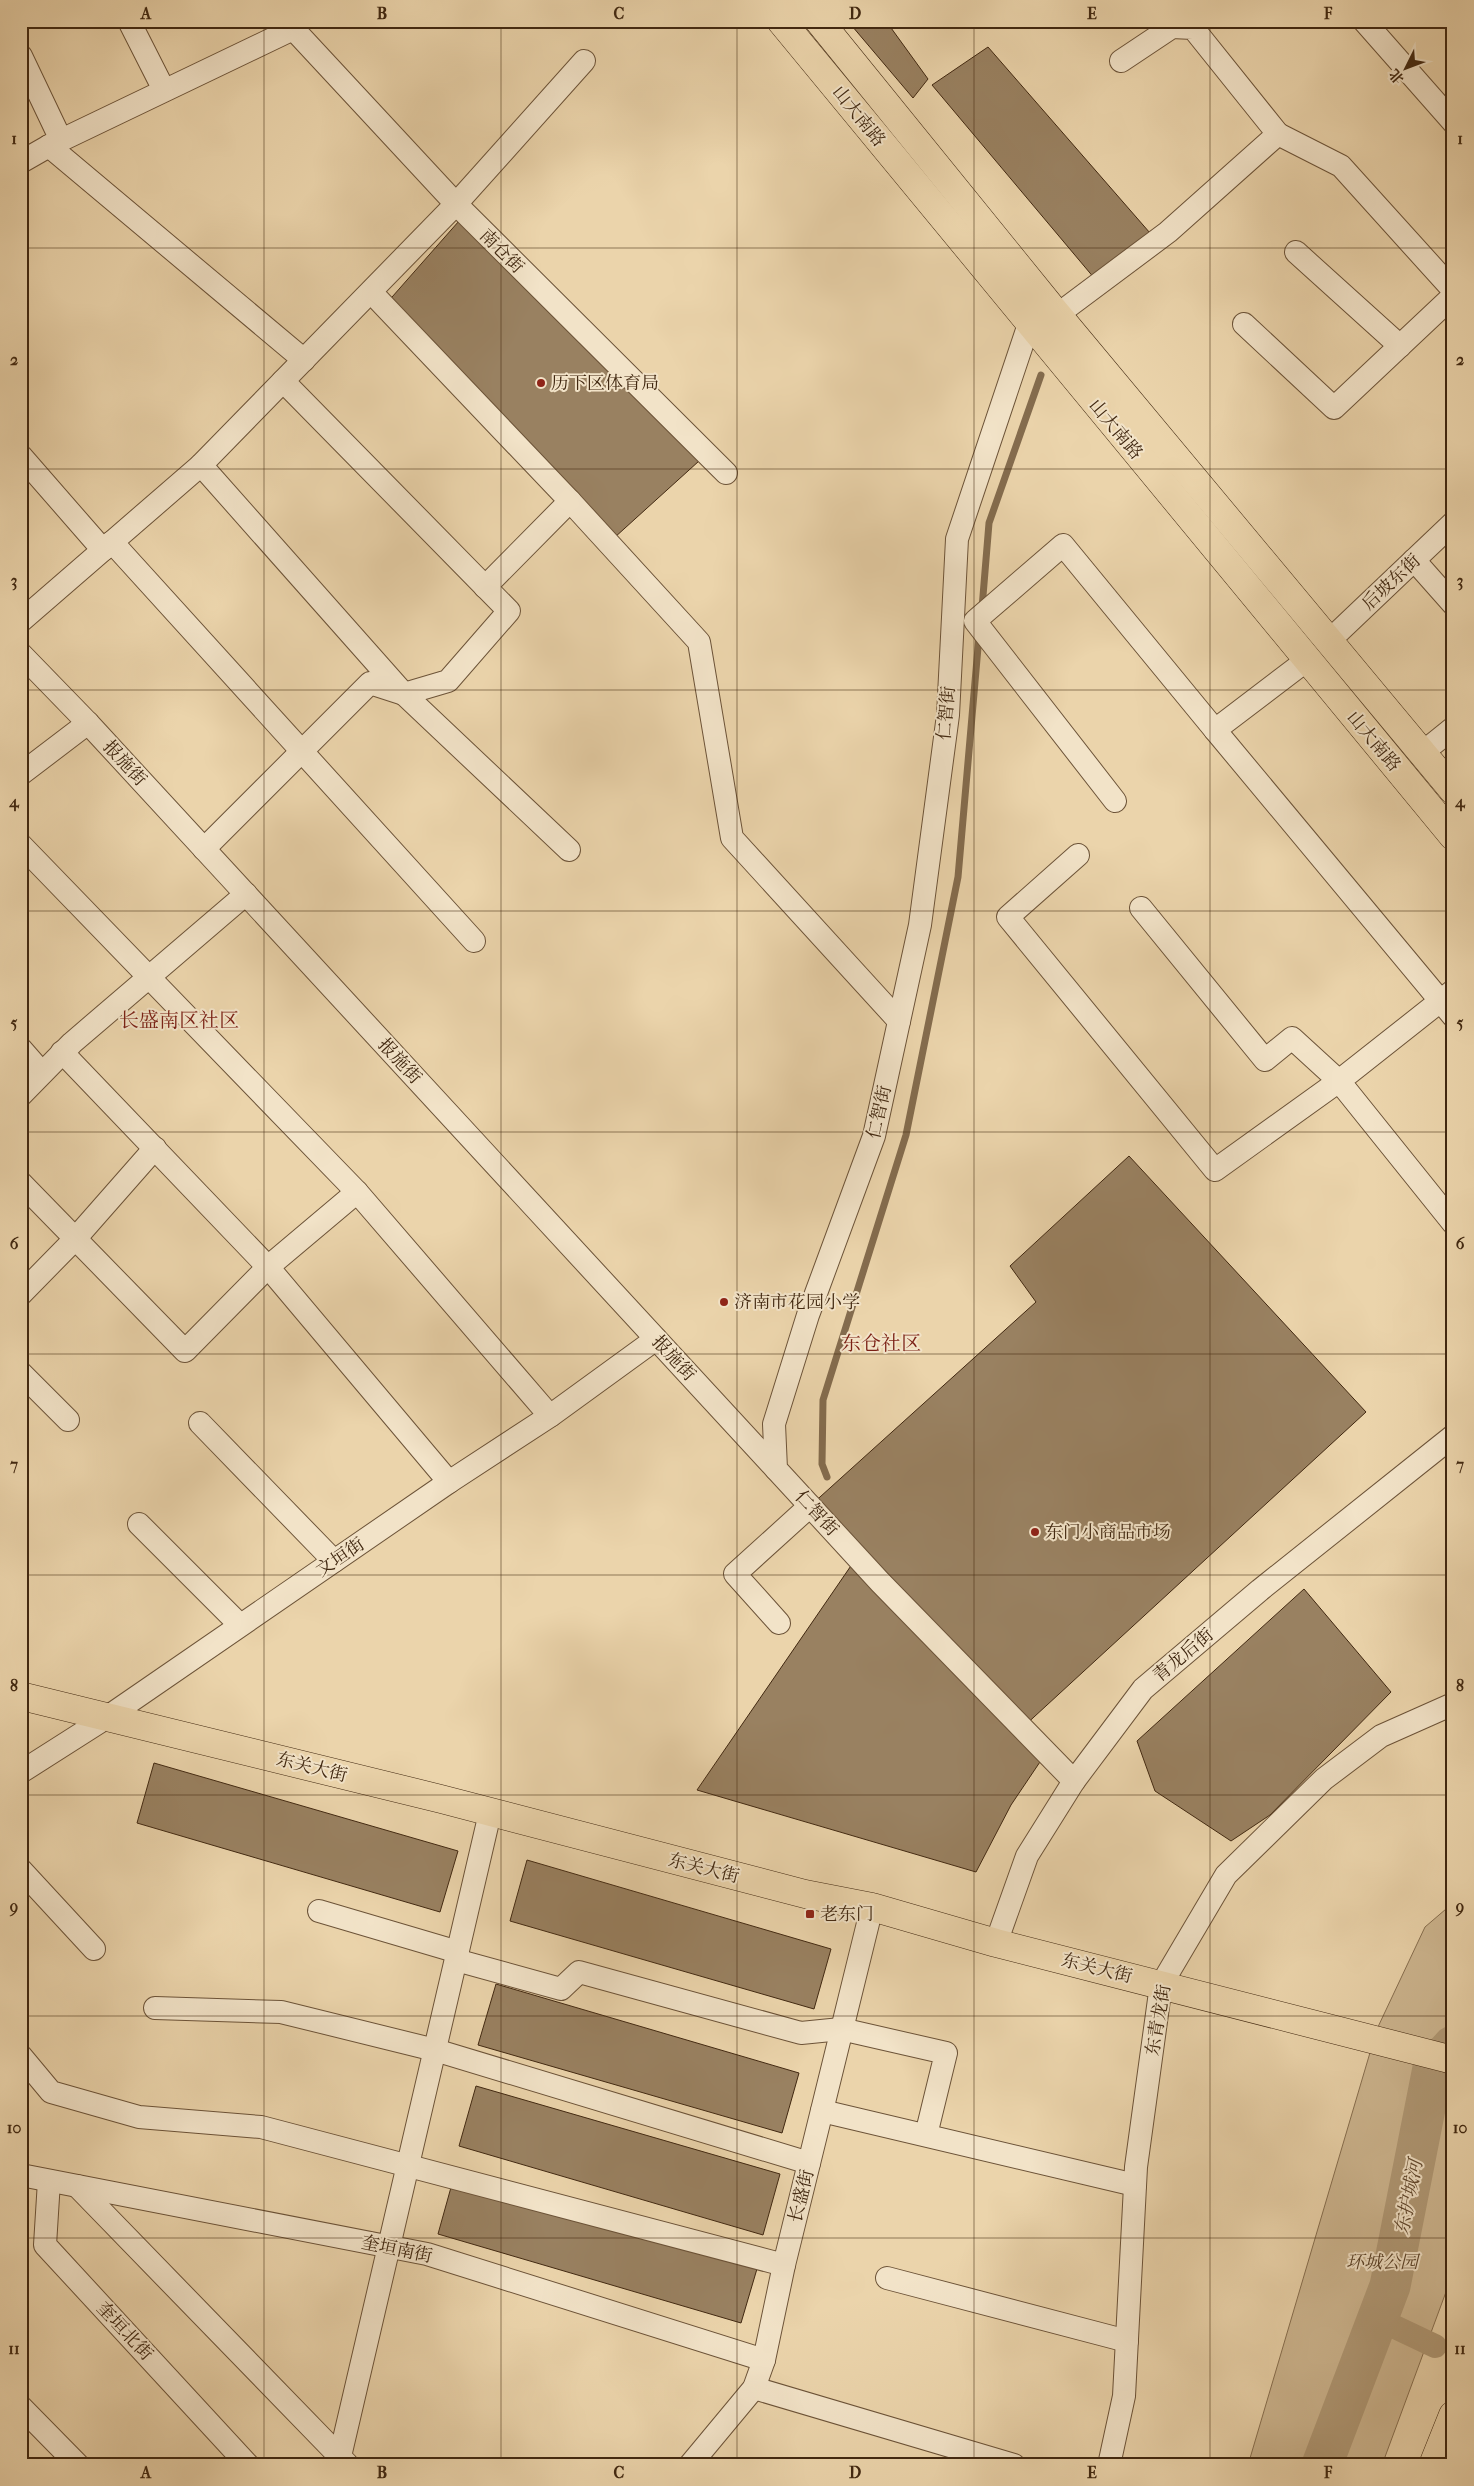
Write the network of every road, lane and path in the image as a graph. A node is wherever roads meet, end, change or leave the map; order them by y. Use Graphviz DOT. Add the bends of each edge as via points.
graph roads {
  1 [pos="129,21"];
  2 [pos="781,21"];
  3 [pos="819,21"];
  4 [pos="1364,21"];
  5 [pos="289,25"];
  6 [pos="21,56"];
  7 [pos="584,61"];
  8 [pos="1121,62"];
  9 [pos="164,90"];
  10 [pos="1453,122"];
  11 [pos="1278,134"];
  12 [pos="55,143"];
  13 [pos="21,162"];
  14 [pos="456,204"];
  15 [pos="1296,252"];
  16 [pos="1453,290"];
  17 [pos="370,292"];
  18 [pos="1453,296"];
  19 [pos="1057,315"];
  20 [pos="1029,324"];
  21 [pos="1244,324"];
  22 [pos="1400,346"];
  23 [pos="304,360"];
  24 [pos="283,382"];
  25 [pos="21,456"];
  26 [pos="201,465"];
  27 [pos="726,473"];
  28 [pos="570,501"];
  29 [pos="1453,523"];
  30 [pos="107,546"];
  31 [pos="1414,560"];
  32 [pos="486,586"];
  33 [pos="1453,604"];
  34 [pos="21,622"];
  35 [pos="1330,640"];
  36 [pos="21,654"];
  37 [pos="1307,660"];
  38 [pos="404,694"];
  39 [pos="88,723"];
  40 [pos="1453,728"];
  41 [pos="1215,730"];
  42 [pos="301,750"];
  43 [pos="1422,753"];
  44 [pos="21,774"];
  45 [pos="1453,790"];
  46 [pos="1115,801"];
  47 [pos="1453,836"];
  48 [pos="21,845"];
  49 [pos="204,849"];
  50 [pos="570,850"];
  51 [pos="1078,855"];
  52 [pos="246,894"];
  53 [pos="1141,908"];
  54 [pos="474,941"];
  55 [pos="147,978"];
  56 [pos="1448,1003"];
  57 [pos="899,1021"];
  58 [pos="21,1049"];
  59 [pos="62,1052"];
  60 [pos="42,1073"];
  61 [pos="1339,1080"];
  62 [pos="21,1095"];
  63 [pos="155,1148"];
  64 [pos="21,1183"];
  65 [pos="357,1192"];
  66 [pos="1453,1223"];
  67 [pos="75,1239"];
  68 [pos="268,1266"];
  69 [pos="23,1290"];
  70 [pos="656,1339"];
  71 [pos="21,1373"];
  72 [pos="550,1416"];
  73 [pos="68,1420"];
  74 [pos="200,1422"];
  75 [pos="1453,1436"];
  76 [pos="776,1469"];
  77 [pos="449,1482"];
  78 [pos="810,1506"];
  79 [pos="139,1524"];
  80 [pos="334,1561"];
  81 [pos="779,1623"];
  82 [pos="240,1625"];
  83 [pos="21,1696"];
  84 [pos="1453,1704"];
  85 [pos="108,1716"];
  86 [pos="21,1772"];
  87 [pos="1074,1782"];
  88 [pos="490,1813"];
  89 [pos="21,1870"];
  90 [pos="872,1907"];
  91 [pos="319,1911"];
  92 [pos="996,1942"];
  93 [pos="94,1949"];
  94 [pos="457,1956"];
  95 [pos="1161,1984"];
  96 [pos="155,2008"];
  97 [pos="841,2029"];
  98 [pos="435,2050"];
  99 [pos="1453,2060"];
  100 [pos="25,2068"];
  101 [pos="822,2110"];
  102 [pos="926,2136"];
  103 [pos="810,2163"];
  104 [pos="408,2165"];
  105 [pos="21,2175"];
  106 [pos="49,2181"];
  107 [pos="77,2186"];
  108 [pos="1136,2186"];
  109 [pos="389,2247"];
  110 [pos="784,2265"];
  111 [pos="886,2278"];
  112 [pos="1127,2341"];
  113 [pos="764,2360"];
  114 [pos="754,2388"];
  115 [pos="21,2408"];
  116 [pos="1453,2414"];
  117 [pos="342,2462"];
  118 [pos="693,2464"];
  119 [pos="78,2465"];
  120 [pos="248,2465"];
  121 [pos="1014,2465"];
  122 [pos="1109,2465"];
  123 [pos="1434,2465"];
  1 -- 9 [label="street"];
  2 -- 20 [label="main road, 山大南路"];
  3 -- 19 [label="main road, 山大南路"];
  4 -- 10 [label="street"];
  5 -- 9 [label="street"];
  5 -- 14 [label="street, 南仓街"];
  6 -- 12 [label="street"];
  7 -- 14 [label="street"];
  8 -- 11 [label="street" via="1172,27 1193,28"];
  9 -- 12 [label="street"];
  11 -- 16 [label="street" via="1341,166"];
  11 -- 19 [label="street" via="1168,232"];
  12 -- 13 [label="street"];
  12 -- 23 [label="street"];
  14 -- 17 [label="street"];
  14 -- 27 [label="street, 南仓街"];
  15 -- 22 [label="street"];
  17 -- 23 [label="street"];
  17 -- 28 [label="street"];
  18 -- 22 [label="street"];
  19 -- 35 [label="main road, 山大南路"];
  20 -- 37 [label="main road, 山大南路"];
  20 -- 57 [label="street, 仁智街" via="957,539 948,715 920,925"];
  21 -- 22 [label="street" via="1334,408"];
  23 -- 24 [label="street"];
  24 -- 26 [label="street"];
  24 -- 32 [label="street"];
  25 -- 30 [label="street"];
  26 -- 30 [label="street"];
  26 -- 38 [label="street"];
  28 -- 32 [label="street"];
  28 -- 57 [label="street" via="699,642 732,838"];
  29 -- 31 [label="street, 后坡东街"];
  30 -- 34 [label="street"];
  30 -- 42 [label="street"];
  31 -- 33 [label="street"];
  31 -- 35 [label="street, 后坡东街"];
  32 -- 38 [label="street" via="509,611 448,681"];
  35 -- 43 [label="main road, 山大南路"];
  36 -- 39 [label="street, 报施街"];
  37 -- 41 [label="street"];
  37 -- 47 [label="main road, 山大南路"];
  38 -- 42 [label="street" via="370,683"];
  38 -- 50 [label="street"];
  39 -- 44 [label="street"];
  39 -- 49 [label="street, 报施街"];
  40 -- 43 [label="street"];
  41 -- 46 [label="street" via="1063,545 975,621"];
  41 -- 56 [label="street"];
  42 -- 49 [label="street"];
  42 -- 54 [label="street"];
  43 -- 45 [label="main road, 山大南路"];
  48 -- 55 [label="street"];
  49 -- 52 [label="street, 报施街"];
  51 -- 61 [label="street" via="1008,917 1214,1170"];
  52 -- 55 [label="street"];
  52 -- 70 [label="street, 报施街"];
  53 -- 61 [label="street" via="1265,1060 1292,1038"];
  55 -- 59 [label="street"];
  55 -- 65 [label="street"];
  56 -- 61 [label="street"];
  57 -- 76 [label="street, 仁智街" via="874,1136 808,1315 774,1424"];
  58 -- 60 [label="street"];
  59 -- 60 [label="street"];
  59 -- 63 [label="street"];
  60 -- 62 [label="street"];
  61 -- 66 [label="street"];
  63 -- 67 [label="street"];
  63 -- 68 [label="street"];
  64 -- 67 [label="street"];
  65 -- 68 [label="street"];
  65 -- 72 [label="street"];
  67 -- 68 [label="street" via="185,1351"];
  67 -- 69 [label="street"];
  68 -- 77 [label="street"];
  70 -- 72 [label="street, 文垣街"];
  70 -- 76 [label="street, 报施街"];
  71 -- 73 [label="street"];
  72 -- 77 [label="street, 文垣街"];
  74 -- 80 [label="street"];
  75 -- 87 [label="street, 青龙后街" via="1260,1590 1143,1689"];
  76 -- 78 [label="street, 仁智街"];
  77 -- 80 [label="street, 文垣街"];
  78 -- 81 [label="street" via="735,1574"];
  78 -- 87 [label="street, 仁智街"];
  79 -- 82 [label="street"];
  80 -- 82 [label="street, 文垣街"];
  82 -- 85 [label="street, 文垣街"];
  83 -- 85 [label="main road, 东关大街"];
  84 -- 95 [label="street, 东青龙街" via="1381,1736 1324,1779 1226,1876"];
  85 -- 86 [label="street, 文垣街"];
  85 -- 88 [label="main road, 东关大街"];
  87 -- 92 [label="street, 青龙后街" via="1027,1856"];
  88 -- 90 [label="main road, 东关大街" via="804,1894"];
  88 -- 94 [label="street"];
  89 -- 93 [label="street"];
  90 -- 92 [label="main road, 东关大街"];
  90 -- 97 [label="street, 长盛街"];
  91 -- 94 [label="street"];
  92 -- 95 [label="main road, 东关大街"];
  94 -- 97 [label="street" via="561,1989 579,1972 800,2033"];
  94 -- 98 [label="street"];
  95 -- 99 [label="main road, 东关大街"];
  95 -- 108 [label="street, 东青龙街"];
  96 -- 98 [label="street" via="281,2012"];
  97 -- 101 [label="street, 长盛街"];
  97 -- 102 [label="street" via="946,2053"];
  98 -- 103 [label="street"];
  98 -- 104 [label="street"];
  100 -- 104 [label="street" via="51,2092 139,2117 261,2127"];
  101 -- 102 [label="street"];
  101 -- 103 [label="street, 长盛街"];
  102 -- 108 [label="street"];
  103 -- 110 [label="street, 长盛街"];
  104 -- 109 [label="street"];
  104 -- 110 [label="street"];
  105 -- 106 [label="street, 奎垣南街"];
  106 -- 107 [label="street, 奎垣南街"];
  106 -- 120 [label="street, 奎垣北街" via="45,2244"];
  107 -- 109 [label="street, 奎垣南街"];
  107 -- 117 [label="street"];
  108 -- 112 [label="street, 东青龙街"];
  109 -- 113 [label="street, 奎垣南街" via="427,2254"];
  109 -- 117 [label="street"];
  110 -- 113 [label="street, 长盛街"];
  111 -- 112 [label="street"];
  112 -- 122 [label="street, 东青龙街" via="1124,2396"];
  113 -- 114 [label="street, 长盛街"];
  114 -- 118 [label="street, 长盛街"];
  114 -- 121 [label="street"];
  115 -- 119 [label="street"];
  116 -- 123 [label="main road"];
}
